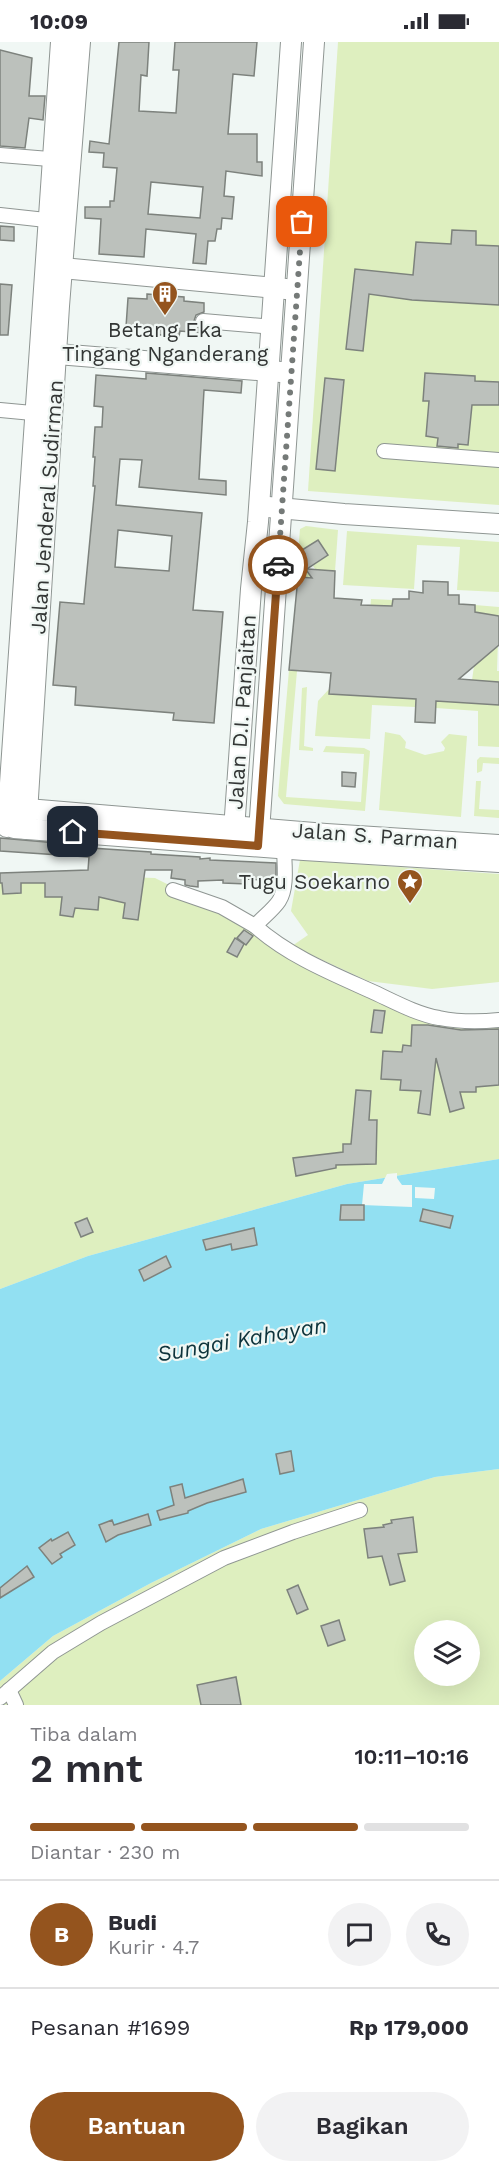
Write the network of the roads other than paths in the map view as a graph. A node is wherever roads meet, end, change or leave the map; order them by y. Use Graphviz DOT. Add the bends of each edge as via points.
graph roads {
  1 [pos="61,42"];
  2 [pos="80,42"];
  3 [pos="291,42"];
  4 [pos="314,42"];
  5 [pos="0,155"];
  6 [pos="61,160"];
  7 [pos="0,215"];
  8 [pos="57,221"];
  9 [pos="62,268"];
  10 [pos="275,288"];
  11 [pos="298,289"];
  12 [pos="203,321"];
  13 [pos="262,326"];
  14 [pos="57,354"];
  15 [pos="269,371"];
  16 [pos="292,373"];
  17 [pos="0,410"];
  18 [pos="45,415"];
  19 [pos="384,451"];
  20 [pos="499,460"];
  21 [pos="259,506"];
  22 [pos="282,508"];
  23 [pos="499,524"];
  24 [pos="12,818"];
  25 [pos="233,835"];
  26 [pos="259,837"];
  27 [pos="499,845"];
  28 [pos="284,847"];
  29 [pos="499,862"];
  30 [pos="173,890"];
  31 [pos="255,926"];
  32 [pos="499,1020"];
  33 [pos="360,1510"];
  34 [pos="4,1694"];
  35 [pos="16,1705"];
  1 -- 6 [label="street, Jalan Jenderal Sudirman"];
  2 -- 6 [label="street, Jalan Jenderal Sudirman"];
  3 -- 10 [label="street, Jalan D.I. Panjaitan"];
  4 -- 11 [label="street, Jalan D.I. Panjaitan"];
  5 -- 6 [label="street"];
  6 -- 8 [label="street, Jalan Jenderal Sudirman"];
  7 -- 8 [label="street"];
  8 -- 9 [label="street, Jalan Jenderal Sudirman"];
  8 -- 18 [label="street, Jalan Jenderal Sudirman"];
  9 -- 10 [label="street"];
  9 -- 14 [label="street, Jalan Jenderal Sudirman"];
  10 -- 11 [label="street"];
  10 -- 15 [label="street, Jalan D.I. Panjaitan"];
  11 -- 16 [label="street, Jalan D.I. Panjaitan"];
  12 -- 13 [label="street"];
  14 -- 15 [label="street"];
  14 -- 18 [label="street, Jalan Jenderal Sudirman"];
  15 -- 16 [label="street"];
  15 -- 21 [label="street, Jalan D.I. Panjaitan"];
  16 -- 22 [label="street, Jalan D.I. Panjaitan"];
  17 -- 18 [label="street"];
  18 -- 24 [label="street, Jalan Jenderal Sudirman"];
  19 -- 20 [label="street"];
  21 -- 22 [label="street"];
  21 -- 25 [label="street, Jalan D.I. Panjaitan"];
  22 -- 23 [label="street"];
  22 -- 26 [label="street, Jalan D.I. Panjaitan"];
  24 -- 25 [label="street, Jalan S. Parman"];
  25 -- 26 [label="street, Jalan S. Parman"];
  26 -- 27 [label="street, Jalan S. Parman"];
  26 -- 28 [label="street, Jalan S. Parman"];
  28 -- 29 [label="street, Jalan S. Parman"];
  28 -- 31 [label="street" via="284,882 279,902"];
  30 -- 31 [label="street" via="222,907"];
  31 -- 32 [label="street" via="320,968 402,1005 439,1018"];
  33 -- 34 [label="street" via="224,1558 53,1652"];
  34 -- 35 [label="street"];
}
